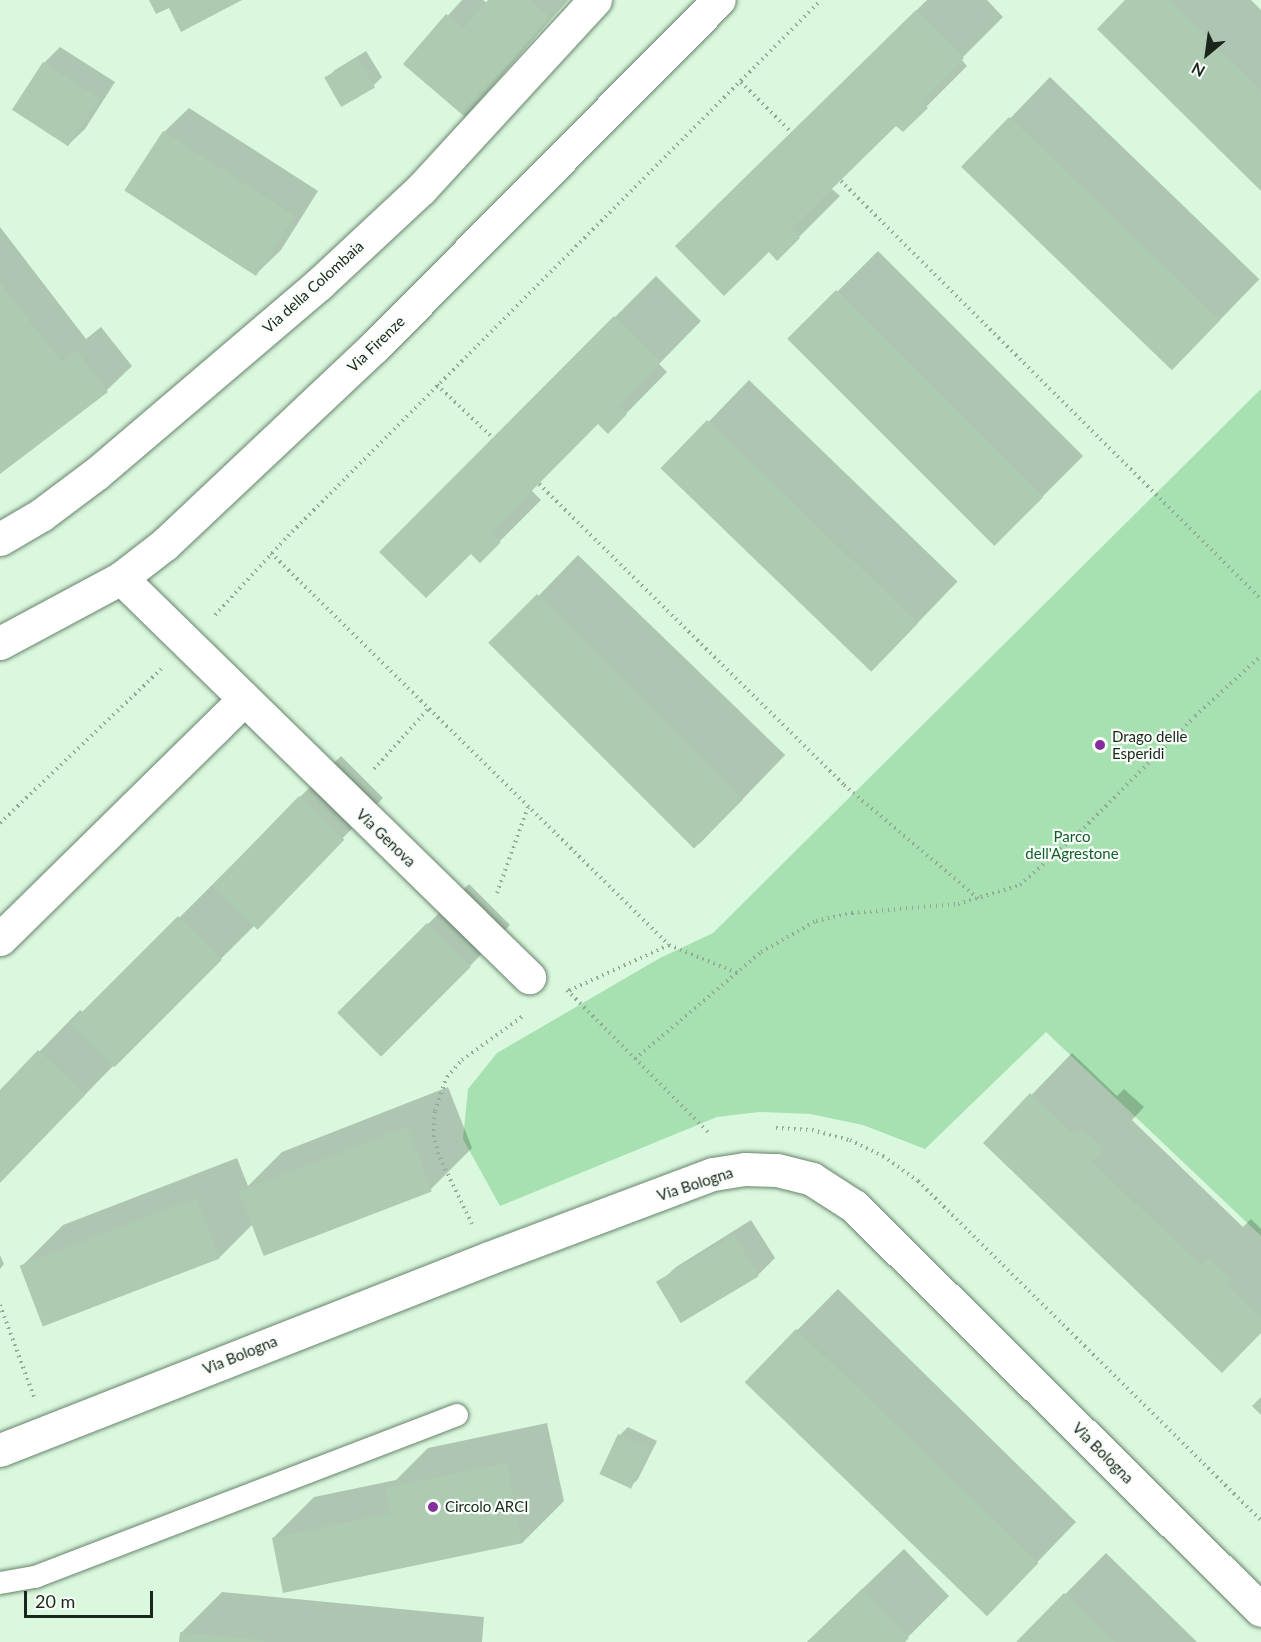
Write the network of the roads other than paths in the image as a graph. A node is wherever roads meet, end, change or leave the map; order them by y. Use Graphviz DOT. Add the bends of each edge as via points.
graph roads {
  1 [pos="595,0"];
  2 [pos="718,0"];
  3 [pos="0,539"];
  4 [pos="121,579"];
  5 [pos="0,643"];
  6 [pos="244,699"];
  7 [pos="0,939"];
  8 [pos="529,977"];
  9 [pos="457,1415"];
  10 [pos="0,1450"];
  11 [pos="0,1583"];
  12 [pos="1261,1610"];
  1 -- 3 [label="street, Via della Colombaia" via="421,189 319,284 97,473"];
  2 -- 4 [label="street, Via Firenze" via="374,347 201,512"];
  4 -- 5 [label="street, Via Firenze"];
  4 -- 6 [label="street, Via Genova"];
  6 -- 7 [label="street"];
  6 -- 8 [label="street, Via Genova"];
  9 -- 11 [label="lane" via="35,1577"];
  10 -- 12 [label="street, Via Bologna" via="706,1177 745,1169 777,1170 812,1179 854,1206"];
}
